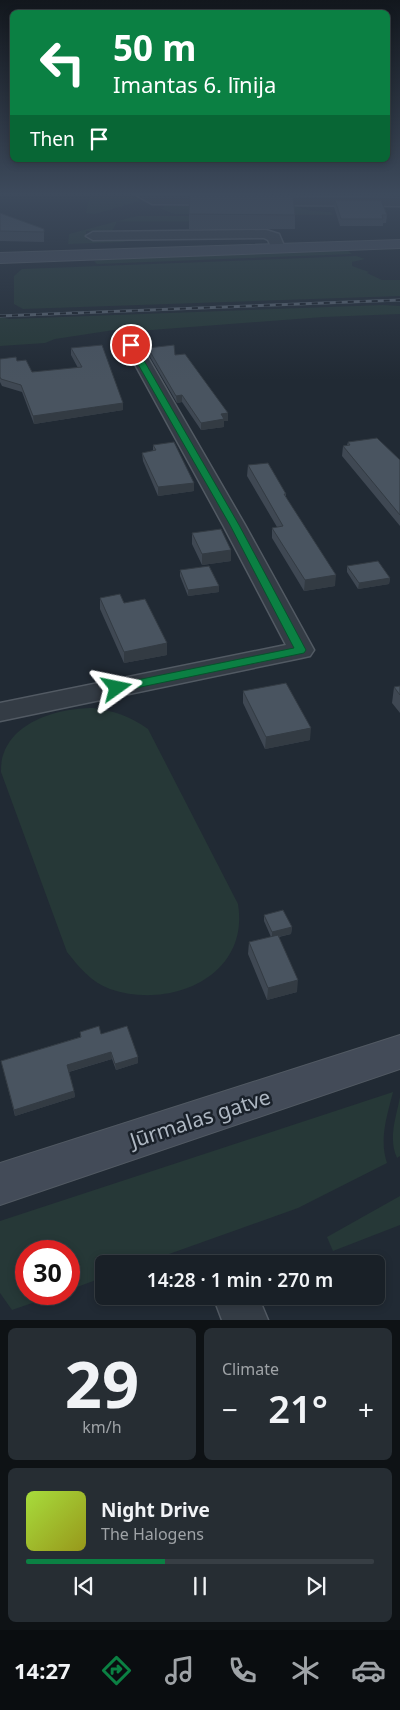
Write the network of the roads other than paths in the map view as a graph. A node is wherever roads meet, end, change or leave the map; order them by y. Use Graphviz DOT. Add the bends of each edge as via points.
graph roads {
  1 [pos="39,257"];
  2 [pos="0,258"];
  3 [pos="128,337"];
  4 [pos="0,712"];
  5 [pos="400,1052"];
  6 [pos="0,1184"];
  7 [pos="239,1305"];
  8 [pos="245,1320"];
  1 -- 2 [label="street"];
  3 -- 4 [label="street" via="300,650"];
  5 -- 6 [label="street, Jūrmalas gatve"];
  7 -- 8 [label="street"];
}
